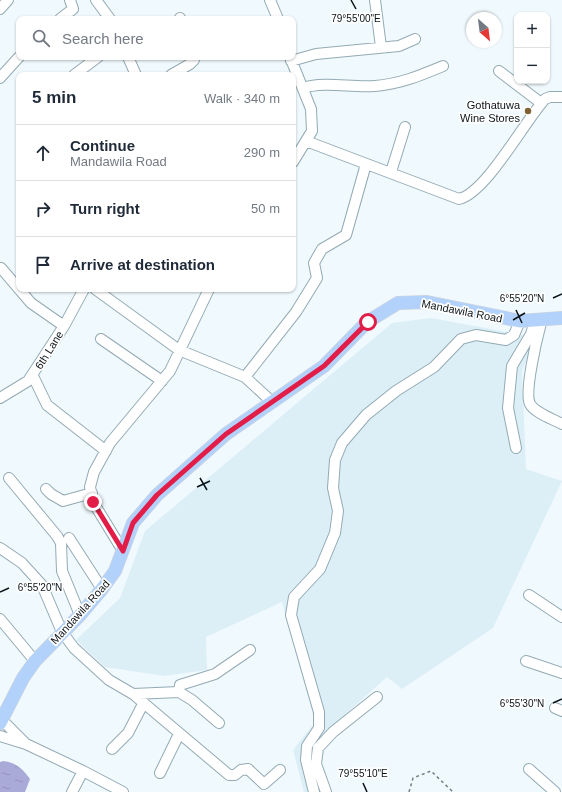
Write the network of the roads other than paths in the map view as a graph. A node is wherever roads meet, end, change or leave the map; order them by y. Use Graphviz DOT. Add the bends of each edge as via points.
graph roads {
  1 [pos="8,0"];
  2 [pos="70,0"];
  3 [pos="96,0"];
  4 [pos="270,0"];
  5 [pos="375,0"];
  6 [pos="0,9"];
  7 [pos="64,16"];
  8 [pos="108,16"];
  9 [pos="277,16"];
  10 [pos="415,39"];
  11 [pos="381,47"];
  12 [pos="296,58"];
  13 [pos="16,60"];
  14 [pos="94,60"];
  15 [pos="129,60"];
  16 [pos="194,60"];
  17 [pos="290,60"];
  18 [pos="443,66"];
  19 [pos="499,71"];
  20 [pos="78,72"];
  21 [pos="135,72"];
  22 [pos="176,72"];
  23 [pos="296,72"];
  24 [pos="296,72"];
  25 [pos="0,78"];
  26 [pos="303,88"];
  27 [pos="562,97"];
  28 [pos="541,103"];
  29 [pos="405,127"];
  30 [pos="306,140"];
  31 [pos="296,157"];
  32 [pos="366,164"];
  33 [pos="391,172"];
  34 [pos="1,268"];
  35 [pos="16,286"];
  36 [pos="22,292"];
  37 [pos="82,292"];
  38 [pos="99,292"];
  39 [pos="208,292"];
  40 [pos="562,318"];
  41 [pos="520,321"];
  42 [pos="538,321"];
  43 [pos="64,326"];
  44 [pos="101,339"];
  45 [pos="180,350"];
  46 [pos="32,376"];
  47 [pos="245,377"];
  48 [pos="162,381"];
  49 [pos="0,398"];
  50 [pos="271,401"];
  51 [pos="562,424"];
  52 [pos="516,448"];
  53 [pos="106,451"];
  54 [pos="9,478"];
  55 [pos="46,489"];
  56 [pos="92,493"];
  57 [pos="68,538"];
  58 [pos="0,548"];
  59 [pos="123,551"];
  60 [pos="102,589"];
  61 [pos="529,595"];
  62 [pos="80,615"];
  63 [pos="562,616"];
  64 [pos="0,619"];
  65 [pos="62,632"];
  66 [pos="250,650"];
  67 [pos="35,661"];
  68 [pos="526,661"];
  69 [pos="562,673"];
  70 [pos="179,692"];
  71 [pos="133,694"];
  72 [pos="377,698"];
  73 [pos="143,704"];
  74 [pos="1,720"];
  75 [pos="218,723"];
  76 [pos="179,734"];
  77 [pos="0,736"];
  78 [pos="26,744"];
  79 [pos="112,749"];
  80 [pos="529,769"];
  81 [pos="280,770"];
  82 [pos="83,771"];
  83 [pos="160,773"];
  84 [pos="72,792"];
  85 [pos="123,792"];
  86 [pos="314,792"];
  87 [pos="326,792"];
  88 [pos="555,792"];
  1 -- 6 [label="street"];
  2 -- 7 [label="street" via="73,9"];
  3 -- 8 [label="street"];
  4 -- 9 [label="street"];
  5 -- 11 [label="street"];
  10 -- 11 [label="street" via="399,46"];
  11 -- 12 [label="street"];
  13 -- 25 [label="street"];
  14 -- 20 [label="street"];
  15 -- 21 [label="street"];
  16 -- 22 [label="street"];
  17 -- 23 [label="street"];
  18 -- 26 [label="street" via="406,82 374,86 314,85"];
  19 -- 28 [label="street"];
  24 -- 26 [label="street"];
  26 -- 30 [label="street" via="311,109 312,131"];
  27 -- 28 [label="street" via="550,97"];
  28 -- 33 [label="street" via="481,185 467,198 459,199"];
  29 -- 33 [label="street"];
  30 -- 31 [label="street"];
  30 -- 32 [label="street"];
  32 -- 33 [label="street"];
  32 -- 47 [label="street" via="346,235 322,249 314,263 317,278 296,312"];
  34 -- 35 [label="street"];
  36 -- 43 [label="street" via="31,303"];
  37 -- 43 [label="street, 6th Lane"];
  38 -- 45 [label="street"];
  39 -- 45 [label="street"];
  40 -- 42 [label="main road, Mandawila Road"];
  41 -- 42 [label="main road, Mandawila Road"];
  41 -- 50 [label="main road, Mandawila Road" via="427,302 398,303 368,322 324,366"];
  41 -- 86 [label="street" via="514,335 506,340 476,335 461,339 434,367 396,391 366,415 342,443 335,460 333,488 338,511 335,533 320,569 294,597 292,615 319,712 318,728 307,746 306,760"];
  42 -- 51 [label="street" via="529,385 530,403"];
  42 -- 52 [label="street" via="512,366 508,408"];
  43 -- 46 [label="street, 6th Lane"];
  44 -- 48 [label="street"];
  45 -- 47 [label="street"];
  45 -- 48 [label="street"];
  46 -- 49 [label="street, 6th Lane"];
  46 -- 53 [label="street" via="47,405"];
  47 -- 50 [label="street"];
  48 -- 53 [label="street" via="126,422"];
  50 -- 59 [label="main road, Mandawila Road" via="226,434 157,495 133,523"];
  53 -- 56 [label="street" via="94,472 90,488"];
  54 -- 62 [label="street" via="61,543 62,571"];
  55 -- 56 [label="street" via="63,500"];
  56 -- 59 [label="street" via="93,502"];
  57 -- 60 [label="street"];
  58 -- 65 [label="street" via="22,563 42,585"];
  59 -- 60 [label="main road, Mandawila Road" via="115,571"];
  60 -- 62 [label="main road, Mandawila Road"];
  61 -- 63 [label="street"];
  62 -- 65 [label="main road, Mandawila Road"];
  64 -- 67 [label="street"];
  65 -- 67 [label="main road, Mandawila Road"];
  65 -- 71 [label="street" via="74,648 109,680"];
  66 -- 70 [label="street" via="216,674 180,685"];
  67 -- 74 [label="main road, Mandawila Road"];
  68 -- 69 [label="street"];
  70 -- 71 [label="street"];
  70 -- 75 [label="street"];
  71 -- 73 [label="street"];
  72 -- 87 [label="street" via="333,732 318,748 316,764"];
  73 -- 76 [label="street"];
  73 -- 79 [label="street" via="128,733"];
  74 -- 78 [label="street"];
  76 -- 81 [label="street" via="229,775 236,775 241,770 248,769 264,784"];
  76 -- 83 [label="street"];
  77 -- 78 [label="street"];
  78 -- 82 [label="street"];
  80 -- 88 [label="street"];
  82 -- 84 [label="street"];
  82 -- 85 [label="street"];
}
